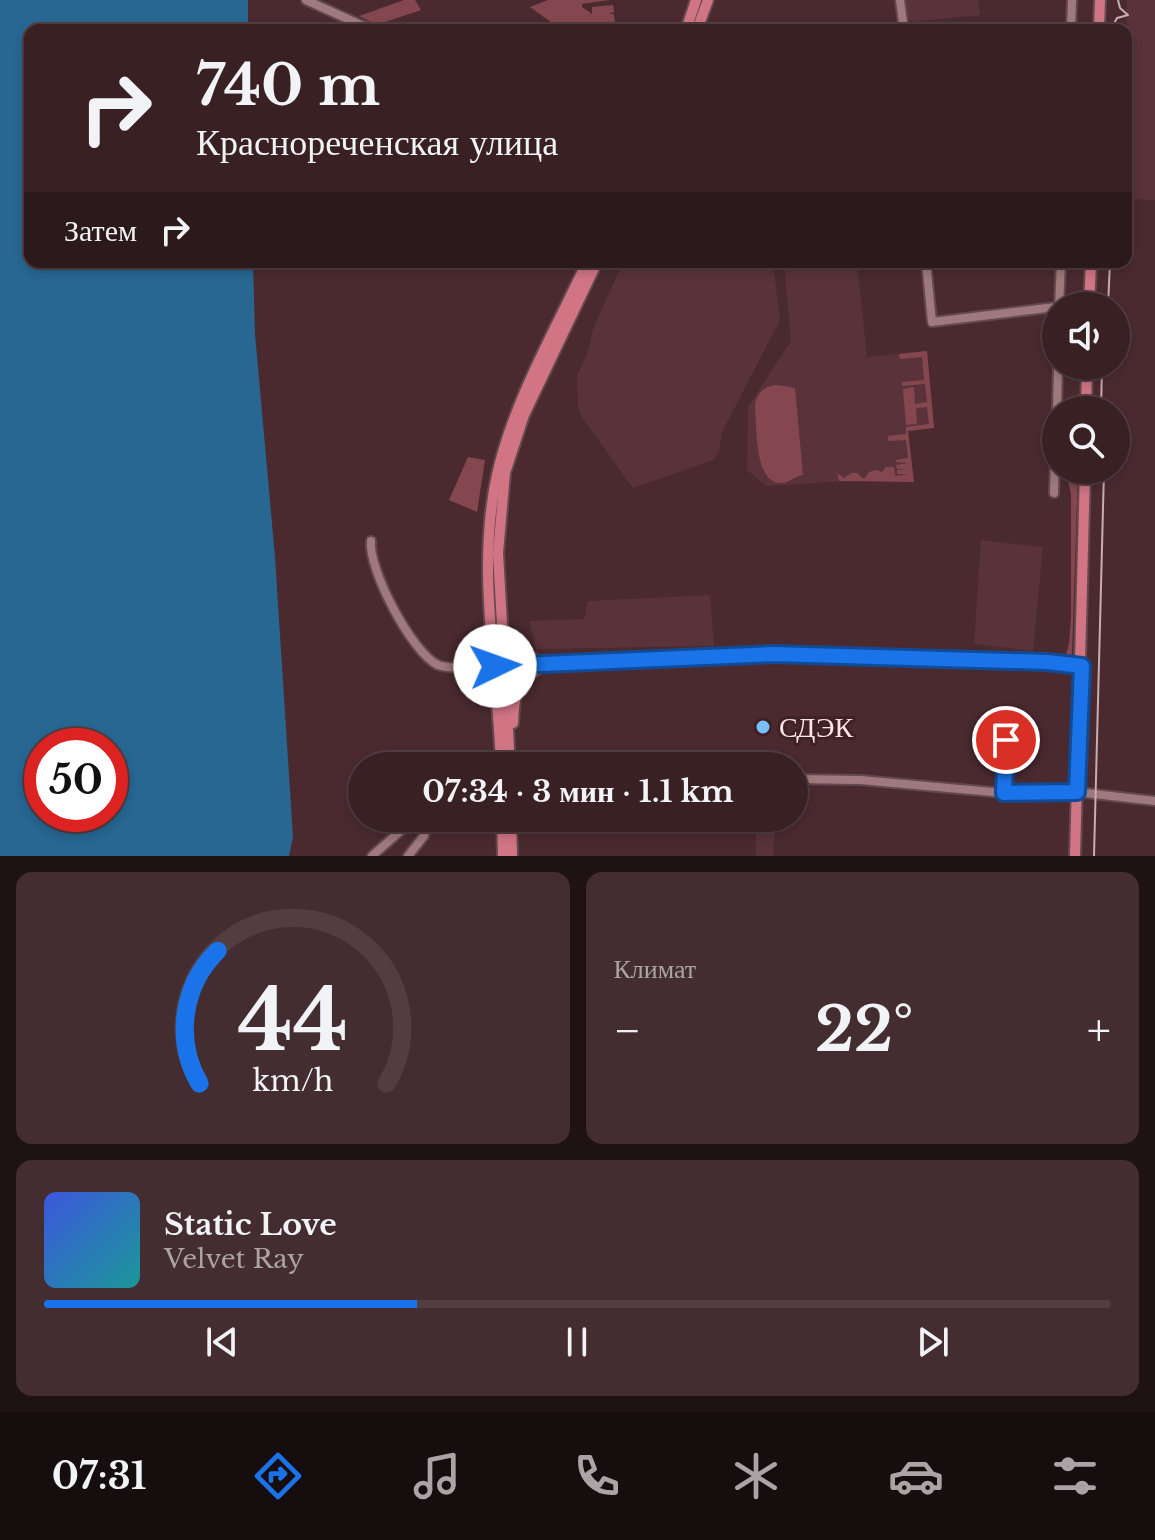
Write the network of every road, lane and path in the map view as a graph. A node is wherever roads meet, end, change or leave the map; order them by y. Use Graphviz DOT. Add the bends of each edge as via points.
graph roads {
  1 [pos="306,0"];
  2 [pos="696,0"];
  3 [pos="708,0"];
  4 [pos="900,0"];
  5 [pos="1072,0"];
  6 [pos="1100,0"];
  7 [pos="359,24"];
  8 [pos="688,24"];
  9 [pos="699,24"];
  10 [pos="903,24"];
  11 [pos="1071,24"];
  12 [pos="1099,24"];
  13 [pos="584,268"];
  14 [pos="594,268"];
  15 [pos="927,268"];
  16 [pos="1061,268"];
  17 [pos="1091,268"];
  18 [pos="1059,292"];
  19 [pos="1090,292"];
  20 [pos="1042,309"];
  21 [pos="1054,484"];
  22 [pos="1085,484"];
  23 [pos="1054,493"];
  24 [pos="371,541"];
  25 [pos="500,612"];
  26 [pos="546,664"];
  27 [pos="499,666"];
  28 [pos="1082,666"];
  29 [pos="1006,740"];
  30 [pos="506,752"];
  31 [pos="508,752"];
  32 [pos="808,779"];
  33 [pos="1077,792"];
  34 [pos="1004,793"];
  35 [pos="1155,801"];
  36 [pos="399,832"];
  37 [pos="425,832"];
  38 [pos="502,832"];
  39 [pos="511,832"];
  40 [pos="372,856"];
  41 [pos="408,856"];
  42 [pos="503,856"];
  43 [pos="512,856"];
  44 [pos="1075,856"];
  1 -- 7 [label="street"];
  2 -- 8 [label="main road"];
  3 -- 9 [label="main road"];
  4 -- 10 [label="street"];
  5 -- 11 [label="street"];
  6 -- 12 [label="main road"];
  13 -- 27 [label="main road" via="514,419 497,473 489,547"];
  14 -- 25 [label="main road" via="524,415 508,462 499,517"];
  15 -- 20 [label="street" via="932,322"];
  16 -- 18 [label="street"];
  17 -- 19 [label="main road"];
  21 -- 23 [label="street"];
  22 -- 28 [label="main road"];
  24 -- 27 [label="street" via="377,572 422,652 439,666"];
  25 -- 26 [label="main road" via="501,633 508,643"];
  25 -- 27 [label="main road"];
  26 -- 27 [label="main road"];
  26 -- 28 [label="main road" via="774,654"];
  26 -- 31 [label="main road" via="516,690"];
  27 -- 30 [label="main road"];
  28 -- 33 [label="main road"];
  29 -- 34 [label="street"];
  32 -- 34 [label="street"];
  33 -- 34 [label="street"];
  33 -- 35 [label="street"];
  33 -- 44 [label="main road"];
  36 -- 40 [label="street"];
  37 -- 41 [label="street"];
  38 -- 42 [label="main road"];
  39 -- 43 [label="main road"];
}
